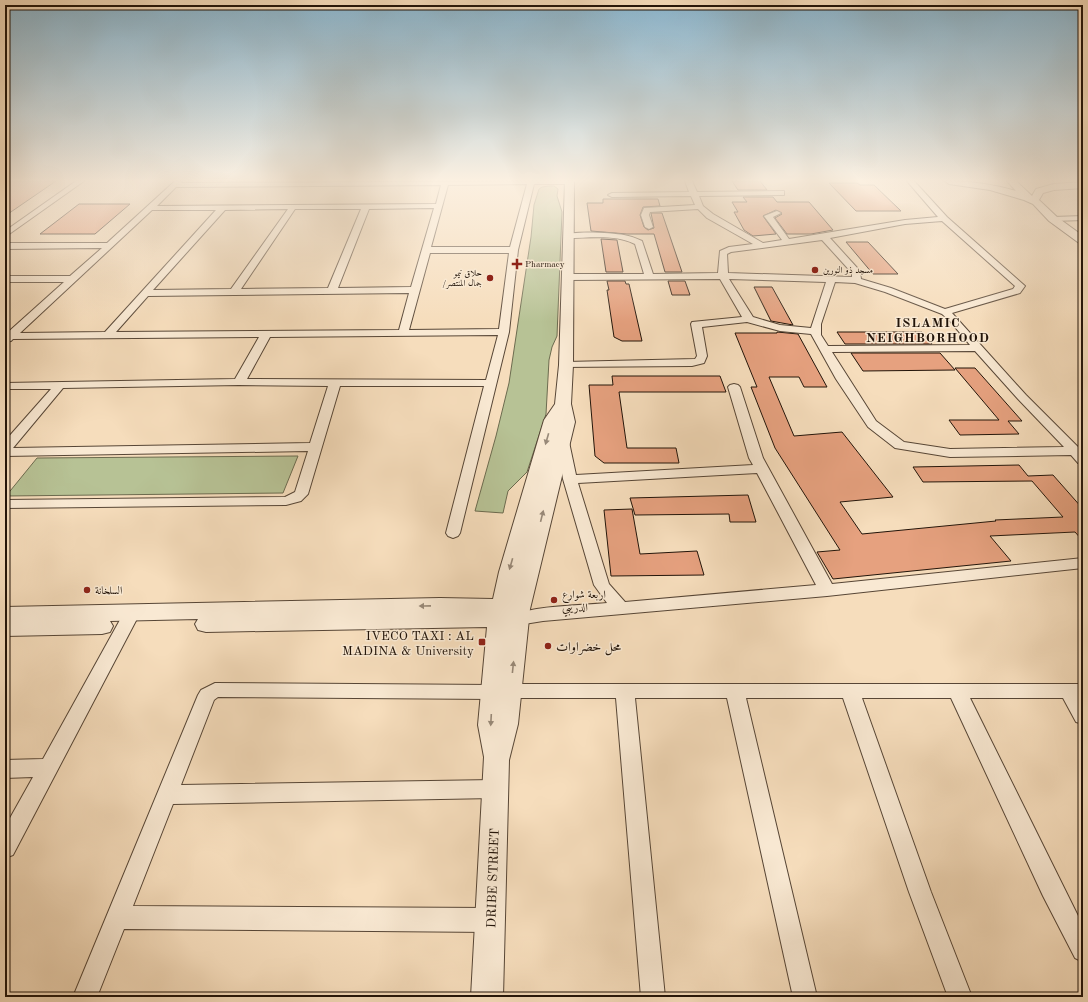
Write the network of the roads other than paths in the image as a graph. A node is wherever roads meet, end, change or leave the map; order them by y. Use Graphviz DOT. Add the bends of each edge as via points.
graph roads {
  1 [pos="15,228"];
  2 [pos="128,228"];
  3 [pos="204,228"];
  4 [pos="279,228"];
  5 [pos="357,228"];
  6 [pos="432,228"];
  7 [pos="520,228"];
  8 [pos="568,228"];
  9 [pos="731,228"];
  10 [pos="777,228"];
  11 [pos="872,228"];
  12 [pos="954,228"];
  13 [pos="1065,228"];
  14 [pos="5,235"];
  15 [pos="568,236"];
  16 [pos="824,236"];
  17 [pos="1083,241"];
  18 [pos="787,242"];
  19 [pos="109,245"];
  20 [pos="761,245"];
  21 [pos="5,246"];
  22 [pos="426,250"];
  23 [pos="514,250"];
  24 [pos="649,276"];
  25 [pos="723,276"];
  26 [pos="567,277"];
  27 [pos="5,279"];
  28 [pos="72,279"];
  29 [pos="831,280"];
  30 [pos="856,280"];
  31 [pos="415,290"];
  32 [pos="332,291"];
  33 [pos="234,292"];
  34 [pos="146,293"];
  35 [pos="945,312"];
  36 [pos="747,319"];
  37 [pos="815,331"];
  38 [pos="403,332"];
  39 [pos="504,332"];
  40 [pos="266,334"];
  41 [pos="108,336"];
  42 [pos="8,338"];
  43 [pos="978,348"];
  44 [pos="824,349"];
  45 [pos="566,365"];
  46 [pos="239,382"];
  47 [pos="336,383"];
  48 [pos="492,383"];
  49 [pos="5,386"];
  50 [pos="58,386"];
  51 [pos="734,387"];
  52 [pos="563,404"];
  53 [pos="563,442"];
  54 [pos="316,447"];
  55 [pos="5,450"];
  56 [pos="1078,456"];
  57 [pos="760,469"];
  58 [pos="570,479"];
  59 [pos="5,504"];
  60 [pos="453,533"];
  61 [pos="1083,563"];
  62 [pos="826,590"];
  63 [pos="622,609"];
  64 [pos="510,614"];
  65 [pos="5,615"];
  66 [pos="129,619"];
  67 [pos="5,628"];
  68 [pos="502,691"];
  69 [pos="957,691"];
  70 [pos="1075,691"];
  71 [pos="625,692"];
  72 [pos="735,692"];
  73 [pos="850,692"];
  74 [pos="1083,716"];
  75 [pos="49,768"];
  76 [pos="5,769"];
  77 [pos="494,789"];
  78 [pos="166,795"];
  79 [pos="5,848"];
  80 [pos="117,917"];
  81 [pos="491,920"];
  82 [pos="1083,950"];
  83 [pos="85,997"];
  84 [pos="487,997"];
  85 [pos="653,997"];
  86 [pos="805,997"];
  87 [pos="960,997"];
  1 -- 14 [label="street"];
  2 -- 19 [label="street"];
  3 -- 34 [label="street"];
  4 -- 33 [label="street"];
  5 -- 32 [label="street"];
  6 -- 22 [label="street"];
  7 -- 23 [label="street"];
  8 -- 15 [label="street"];
  9 -- 20 [label="street"];
  10 -- 18 [label="street"];
  11 -- 16 [label="street"];
  12 -- 35 [label="street" via="1020,286 1018,291"];
  13 -- 17 [label="street"];
  15 -- 24 [label="street" via="617,237 636,241 639,243"];
  15 -- 26 [label="street"];
  16 -- 18 [label="street"];
  16 -- 30 [label="street" via="857,273"];
  18 -- 20 [label="street"];
  19 -- 21 [label="street"];
  19 -- 28 [label="street"];
  20 -- 25 [label="street" via="723,253"];
  22 -- 23 [label="street"];
  22 -- 31 [label="street"];
  23 -- 39 [label="street"];
  24 -- 25 [label="street"];
  24 -- 26 [label="street"];
  25 -- 29 [label="street"];
  25 -- 36 [label="street" via="748,316"];
  26 -- 45 [label="street"];
  27 -- 28 [label="street"];
  28 -- 42 [label="street"];
  29 -- 30 [label="street"];
  29 -- 37 [label="street"];
  30 -- 35 [label="street" via="907,296"];
  31 -- 32 [label="street"];
  31 -- 38 [label="street"];
  32 -- 33 [label="street"];
  33 -- 34 [label="street"];
  34 -- 41 [label="street"];
  35 -- 43 [label="street" via="954,318"];
  36 -- 37 [label="street" via="780,328"];
  36 -- 45 [label="street" via="696,324 702,356 700,361 692,364"];
  37 -- 44 [label="street"];
  38 -- 39 [label="street"];
  38 -- 40 [label="street"];
  39 -- 48 [label="street"];
  40 -- 41 [label="street"];
  40 -- 46 [label="street"];
  41 -- 42 [label="street"];
  43 -- 44 [label="street"];
  43 -- 56 [label="street"];
  44 -- 56 [label="street" via="872,424 900,445 950,452"];
  45 -- 52 [label="street"];
  46 -- 47 [label="street"];
  46 -- 50 [label="street"];
  47 -- 48 [label="street"];
  47 -- 54 [label="street"];
  48 -- 60 [label="street"];
  49 -- 50 [label="street"];
  50 -- 55 [label="street"];
  51 -- 57 [label="street"];
  52 -- 53 [label="street" via="567,422"];
  52 -- 64 [label="street, one-way" via="552,420 509,572"];
  53 -- 58 [label="street"];
  64 -- 53 [label="street, one-way"];
  54 -- 55 [label="street"];
  54 -- 59 [label="street" via="301,494 286,501"];
  57 -- 58 [label="street"];
  57 -- 62 [label="street"];
  58 -- 63 [label="street" via="602,585"];
  61 -- 62 [label="street"];
  62 -- 63 [label="street"];
  63 -- 64 [label="street" via="543,615"];
  64 -- 66 [label="street"];
  64 -- 68 [label="street, DRIBE STREET"];
  65 -- 66 [label="street"];
  66 -- 67 [label="street"];
  66 -- 75 [label="street"];
  68 -- 71 [label="street"];
  68 -- 77 [label="street, DRIBE STREET" via="506,724 496,760"];
  68 -- 78 [label="street" via="215,690 207,695"];
  69 -- 70 [label="street"];
  69 -- 73 [label="street"];
  69 -- 82 [label="street"];
  70 -- 74 [label="street"];
  71 -- 72 [label="street"];
  71 -- 85 [label="street"];
  72 -- 73 [label="street"];
  72 -- 86 [label="street"];
  73 -- 87 [label="street" via="920,892"];
  75 -- 76 [label="street"];
  75 -- 79 [label="street"];
  77 -- 78 [label="street"];
  77 -- 81 [label="street, DRIBE STREET"];
  78 -- 80 [label="street"];
  80 -- 81 [label="street"];
  80 -- 83 [label="street"];
  81 -- 84 [label="street, DRIBE STREET"];
}
